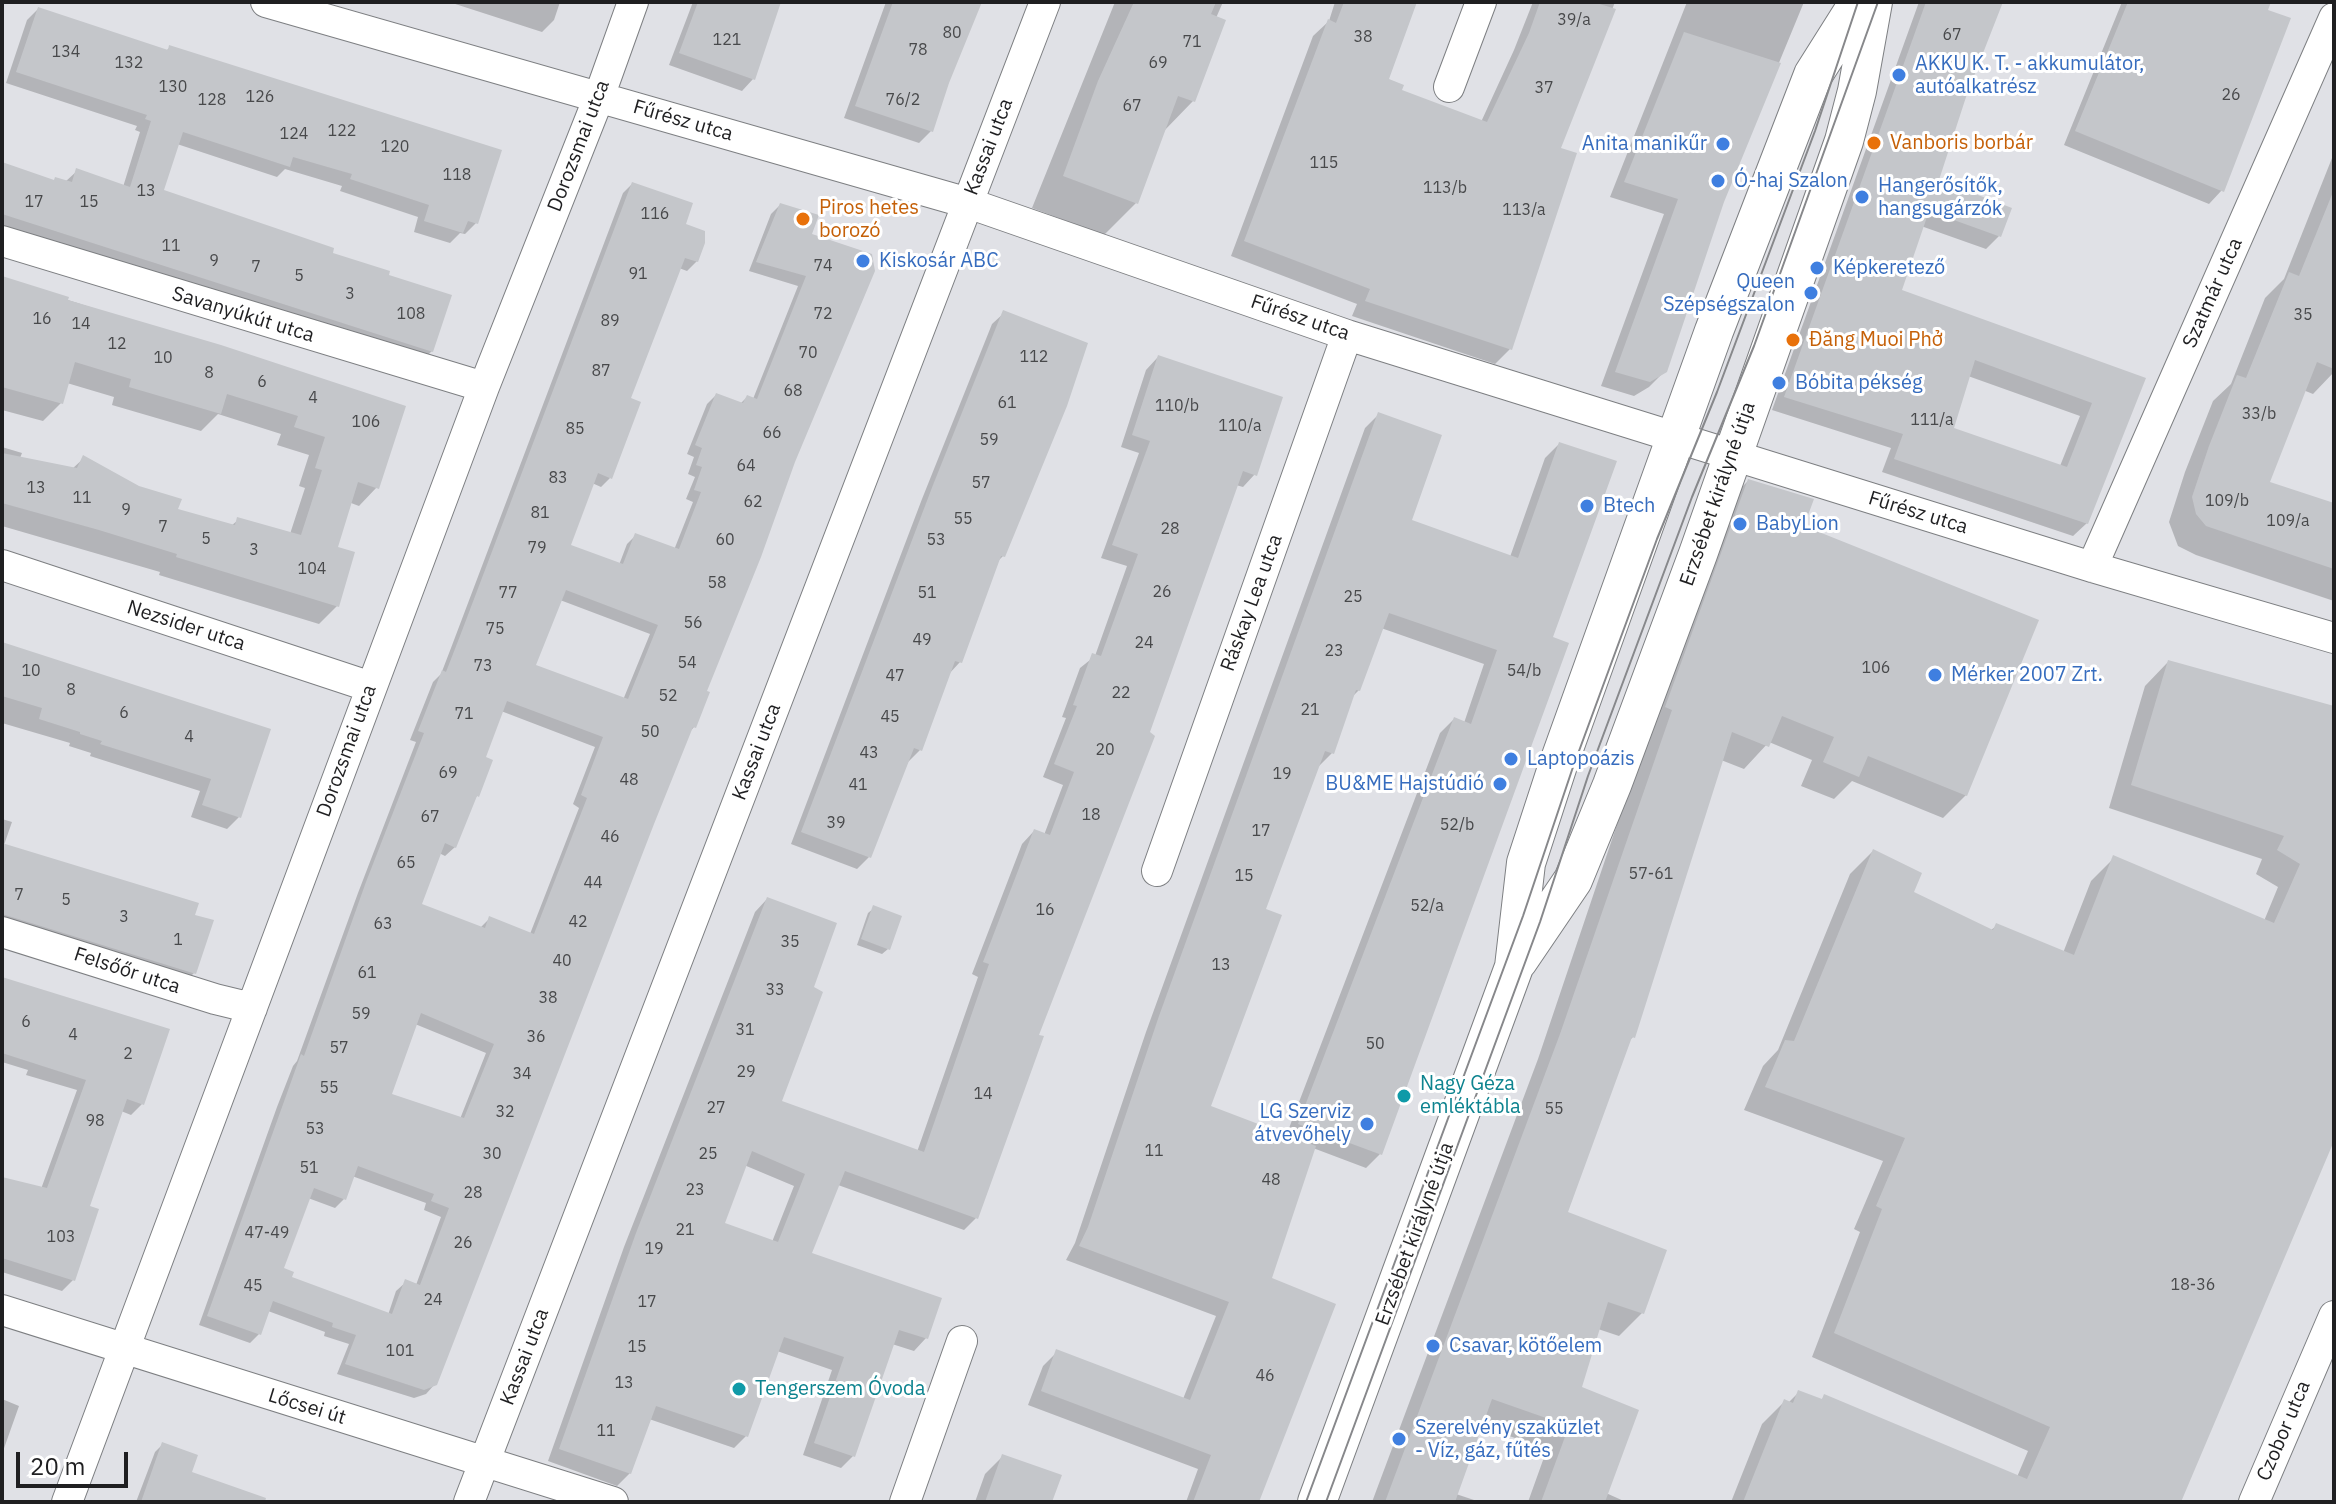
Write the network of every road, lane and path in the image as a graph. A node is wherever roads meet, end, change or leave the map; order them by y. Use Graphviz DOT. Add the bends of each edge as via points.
graph roads {
  1 [pos="266,2"];
  2 [pos="633,2"];
  3 [pos="1045,2"];
  4 [pos="1481,2"];
  5 [pos="1859,2"];
  6 [pos="1873,2"];
  7 [pos="2334,18"];
  8 [pos="1449,87"];
  9 [pos="599,97"];
  10 [pos="968,203"];
  11 [pos="2,241"];
  12 [pos="1347,335"];
  13 [pos="484,387"];
  14 [pos="1676,438"];
  15 [pos="1732,455"];
  16 [pos="2,565"];
  17 [pos="2092,567"];
  18 [pos="2334,638"];
  19 [pos="371,687"];
  20 [pos="1157,871"];
  21 [pos="2,932"];
  22 [pos="1514,967"];
  23 [pos="252,1008"];
  24 [pos="2,1310"];
  25 [pos="2334,1316"];
  26 [pos="962,1341"];
  27 [pos="126,1349"];
  28 [pos="485,1462"];
  29 [pos="67,1502"];
  30 [pos="469,1502"];
  31 [pos="613,1502"];
  32 [pos="905,1502"];
  33 [pos="1317,1502"];
  34 [pos="2254,1502"];
  1 -- 9 [label="street, Fűrész utca"];
  2 -- 9 [label="street, Dorozsmai utca"];
  3 -- 10 [label="street, Kassai utca"];
  4 -- 8 [label="street"];
  5 -- 14 [label="street, Erzsébet királyné útja" via="1797,111"];
  6 -- 15 [label="street, Erzsébet királyné útja" via="1844,141"];
  7 -- 17 [label="street, Szatmár utca"];
  9 -- 10 [label="street, Fűrész utca"];
  9 -- 13 [label="street, Dorozsmai utca"];
  10 -- 12 [label="street, Fűrész utca"];
  10 -- 28 [label="street, Kassai utca"];
  11 -- 13 [label="street, Savanyúkút utca"];
  12 -- 14 [label="street, Fűrész utca"];
  12 -- 20 [label="street, Ráskay Lea utca"];
  13 -- 19 [label="street, Dorozsmai utca"];
  14 -- 15 [label="street, Fűrész utca"];
  14 -- 22 [label="street, Erzsébet királyné útja" via="1526,863"];
  15 -- 17 [label="street, Fűrész utca"];
  15 -- 22 [label="street, Erzsébet királyné útja" via="1573,880"];
  16 -- 19 [label="street, Nezsider utca"];
  17 -- 18 [label="street, Fűrész utca"];
  19 -- 23 [label="street, Dorozsmai utca"];
  21 -- 23 [label="street, Felsőőr utca"];
  22 -- 33 [label="street, Erzsébet királyné útja"];
  23 -- 27 [label="street, Dorozsmai utca"];
  24 -- 27 [label="street, Lőcsei út"];
  25 -- 34 [label="street, Czobor utca"];
  26 -- 32 [label="street"];
  27 -- 28 [label="street, Lőcsei út"];
  27 -- 29 [label="street, Dorozsmai utca"];
  28 -- 30 [label="street, Kassai utca"];
  28 -- 31 [label="street, Lőcsei út"];
}
